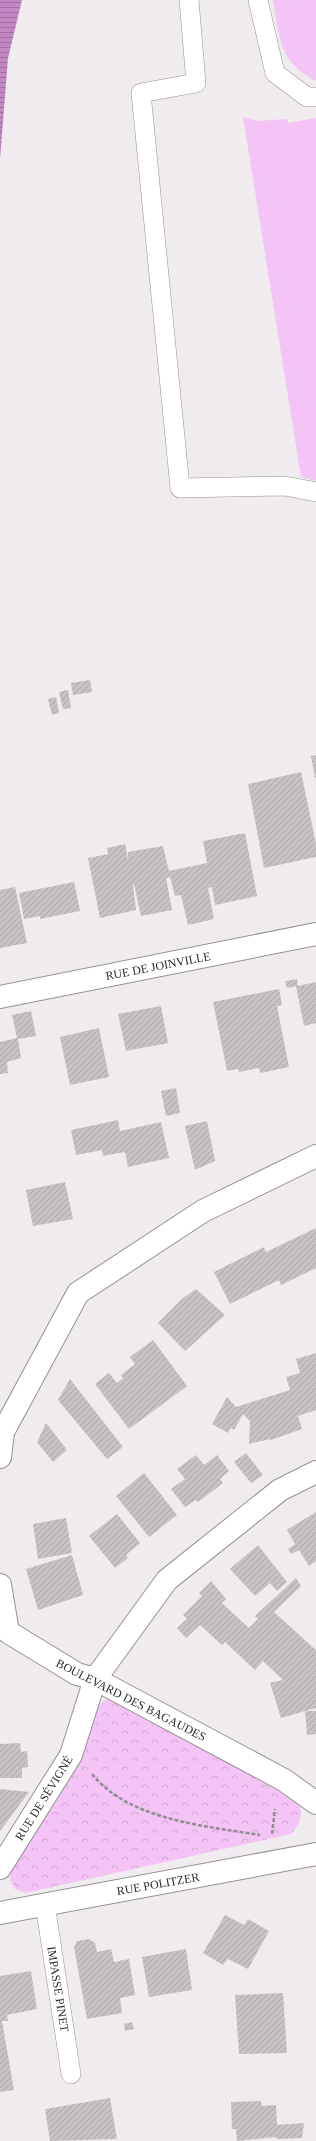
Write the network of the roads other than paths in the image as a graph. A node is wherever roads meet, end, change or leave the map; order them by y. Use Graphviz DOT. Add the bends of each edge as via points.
graph roads {
  1 [pos="258,0"];
  2 [pos="194,1"];
  3 [pos="316,97"];
  4 [pos="316,492"];
  5 [pos="316,934"];
  6 [pos="0,997"];
  7 [pos="316,1156"];
  8 [pos="0,1457"];
  9 [pos="316,1472"];
  10 [pos="0,1585"];
  11 [pos="95,1679"];
  12 [pos="316,1803"];
  13 [pos="316,1854"];
  14 [pos="0,1868"];
  15 [pos="45,1904"];
  16 [pos="0,1913"];
  17 [pos="71,2074"];
  1 -- 3 [label="lane" via="275,74 307,97"];
  2 -- 4 [label="lane" via="196,83 141,93 180,488 285,486"];
  5 -- 6 [label="street, RUE DE JOINVILLE"];
  7 -- 8 [label="street" via="203,1211 78,1293 3,1432"];
  9 -- 11 [label="street, RUE DE SÉVIGNÉ" via="280,1490 166,1580"];
  10 -- 11 [label="street, BOULEVARD DES BAGAUDES" via="8,1632 77,1674"];
  11 -- 12 [label="street, BOULEVARD DES BAGAUDES" via="284,1780"];
  11 -- 14 [label="street, RUE DE SÉVIGNÉ" via="71,1756"];
  13 -- 15 [label="street, RUE POLITZER"];
  15 -- 16 [label="street, RUE POLITZER"];
  15 -- 17 [label="lane, IMPASSE PINET"];
}
